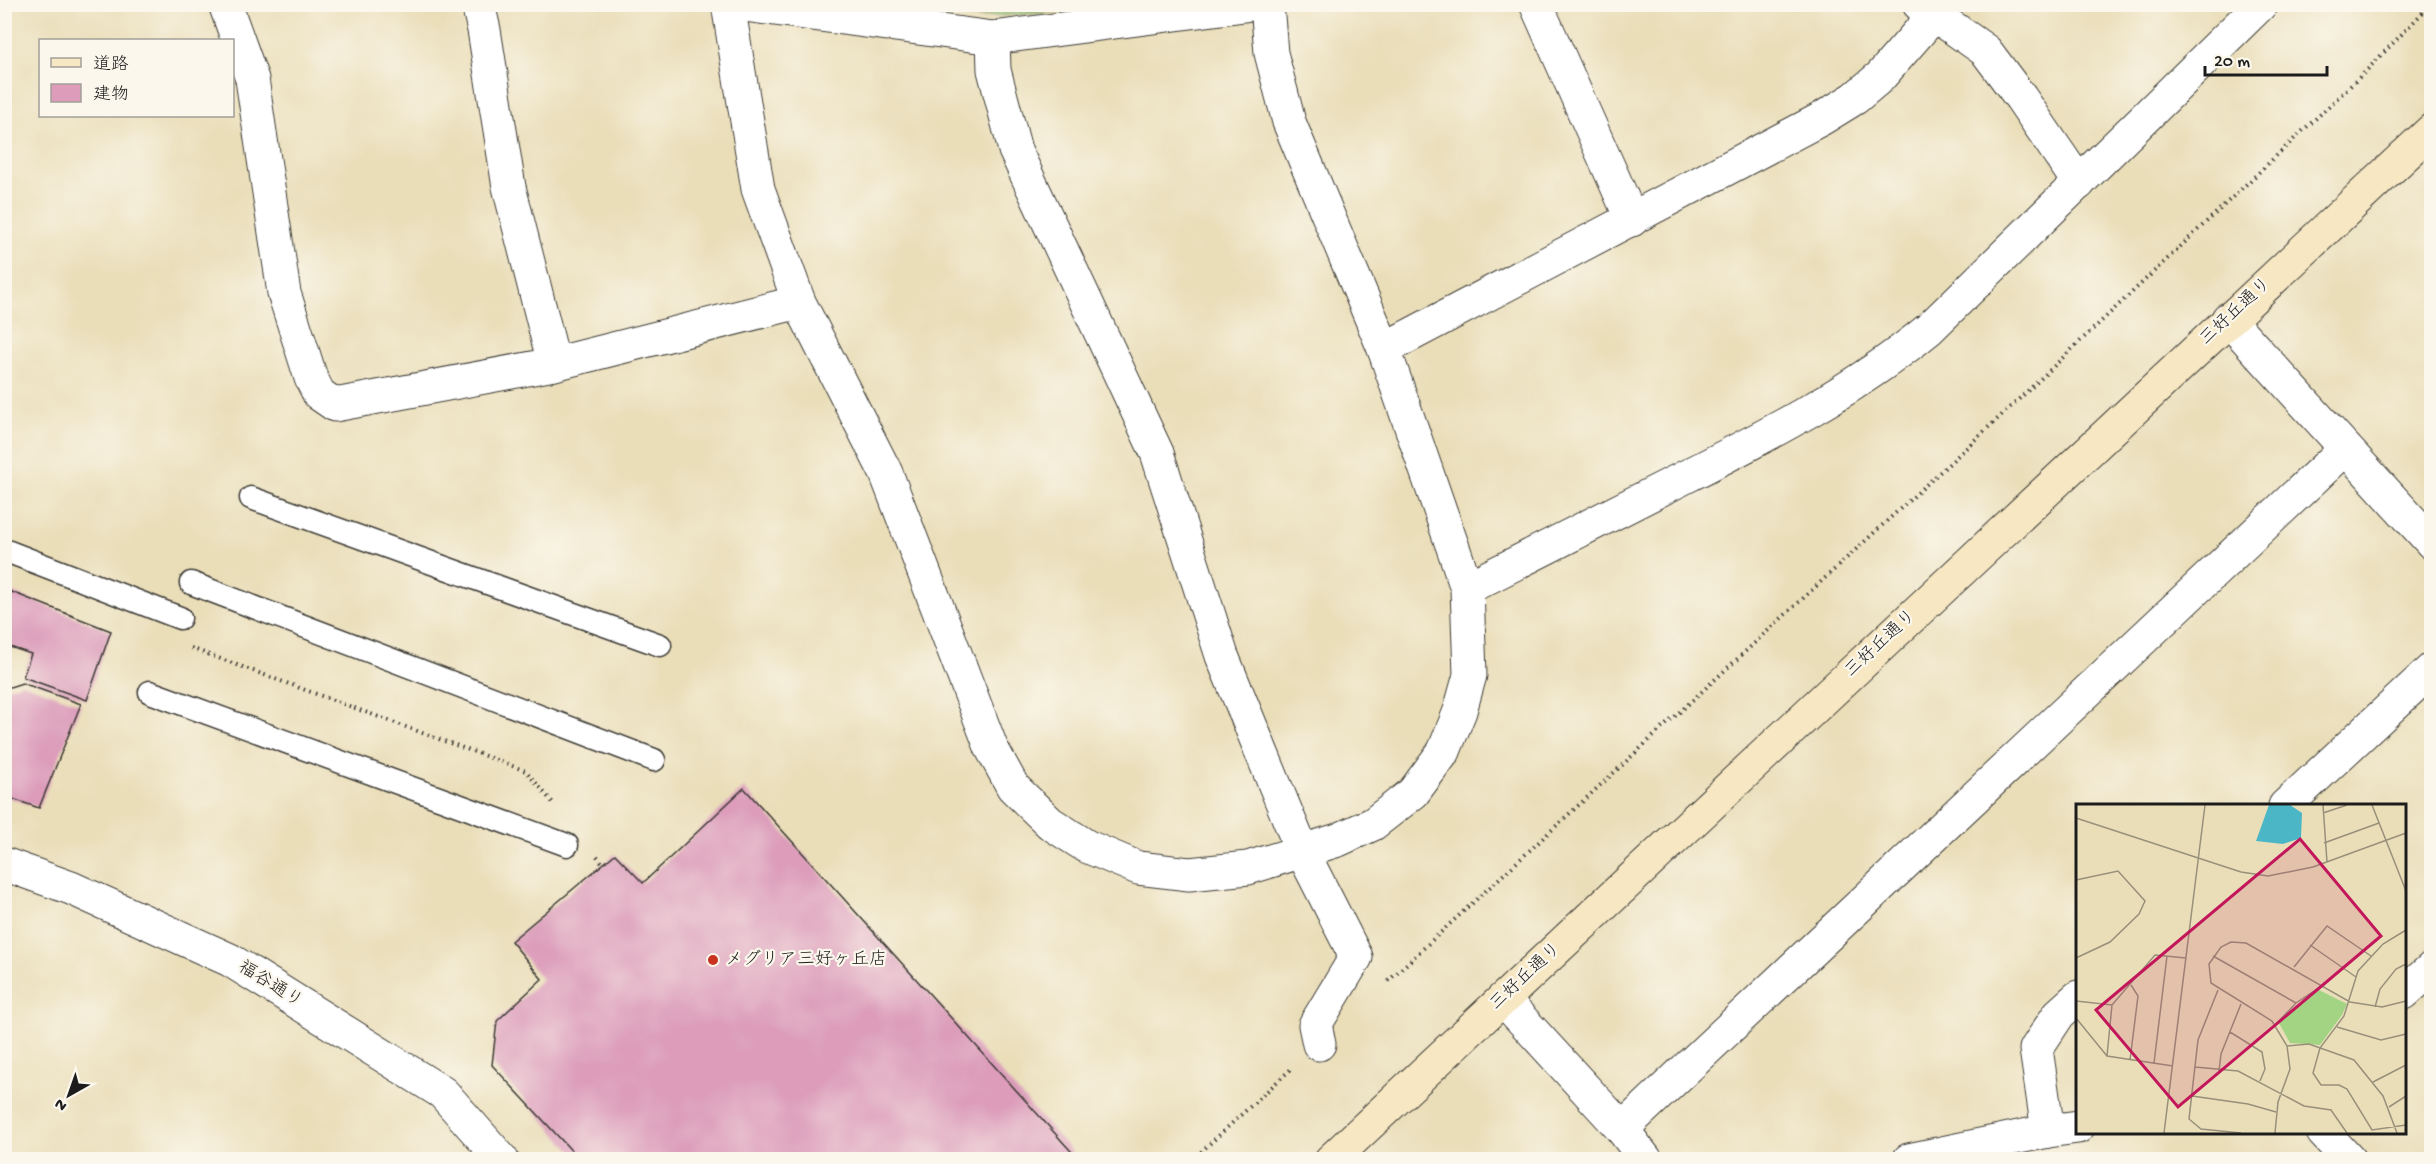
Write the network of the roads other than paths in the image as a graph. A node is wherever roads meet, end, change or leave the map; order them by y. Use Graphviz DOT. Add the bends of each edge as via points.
graph roads {
  1 [pos="225,4"];
  2 [pos="477,4"];
  3 [pos="728,4"];
  4 [pos="737,4"];
  5 [pos="1251,4"];
  6 [pos="1267,4"];
  7 [pos="1536,4"];
  8 [pos="2261,4"];
  9 [pos="1926,10"];
  10 [pos="993,38"];
  11 [pos="2432,130"];
  12 [pos="2079,183"];
  13 [pos="1632,220"];
  14 [pos="798,302"];
  15 [pos="2228,319"];
  16 [pos="1384,349"];
  17 [pos="554,364"];
  18 [pos="2345,449"];
  19 [pos="251,498"];
  20 [pos="2432,543"];
  21 [pos="4,550"];
  22 [pos="191,583"];
  23 [pos="1467,588"];
  24 [pos="180,618"];
  25 [pos="660,645"];
  26 [pos="2432,669"];
  27 [pos="150,692"];
  28 [pos="654,760"];
  29 [pos="2286,804"];
  30 [pos="567,845"];
  31 [pos="1302,851"];
  32 [pos="4,864"];
  33 [pos="2432,968"];
  34 [pos="2406,991"];
  35 [pos="1503,999"];
  36 [pos="2076,999"];
  37 [pos="1319,1044"];
  38 [pos="1622,1129"];
  39 [pos="2063,1129"];
  40 [pos="2326,1134"];
  41 [pos="502,1160"];
  42 [pos="1331,1160"];
  43 [pos="1646,1160"];
  44 [pos="1909,1160"];
  45 [pos="2349,1160"];
  1 -- 17 [label="street" via="252,79 284,293 319,394 335,405"];
  2 -- 17 [label="street" via="510,188"];
  3 -- 14 [label="street" via="758,189"];
  4 -- 10 [label="street"];
  5 -- 10 [label="street"];
  6 -- 16 [label="street" via="1271,53 1289,122"];
  7 -- 13 [label="street"];
  8 -- 12 [label="street"];
  9 -- 12 [label="street" via="1986,51"];
  9 -- 13 [label="street" via="1880,77 1855,98"];
  10 -- 31 [label="street" via="993,70 1015,150 1157,453 1222,656"];
  11 -- 15 [label="street, 三好丘通り"];
  12 -- 23 [label="street" via="1900,353 1765,436"];
  13 -- 16 [label="street"];
  14 -- 17 [label="street"];
  14 -- 31 [label="street" via="886,472 991,747 1012,787 1059,829 1086,846 1138,868 1189,874 1248,868"];
  15 -- 18 [label="street"];
  15 -- 35 [label="street, 三好丘通り"];
  16 -- 23 [label="street"];
  18 -- 20 [label="street"];
  18 -- 38 [label="street"];
  19 -- 25 [label="lane"];
  21 -- 24 [label="lane"];
  22 -- 28 [label="lane"];
  23 -- 31 [label="street" via="1470,675 1444,751 1413,794 1373,824"];
  26 -- 29 [label="street"];
  27 -- 30 [label="lane"];
  31 -- 37 [label="street" via="1356,957 1315,1025"];
  32 -- 41 [label="street, 福谷通り" via="71,888 230,960 443,1093"];
  33 -- 34 [label="street"];
  35 -- 38 [label="street"];
  35 -- 42 [label="street, 三好丘通り"];
  36 -- 39 [label="street" via="2059,1014 2036,1049"];
  38 -- 43 [label="street"];
  39 -- 44 [label="street"];
  40 -- 45 [label="street"];
}
